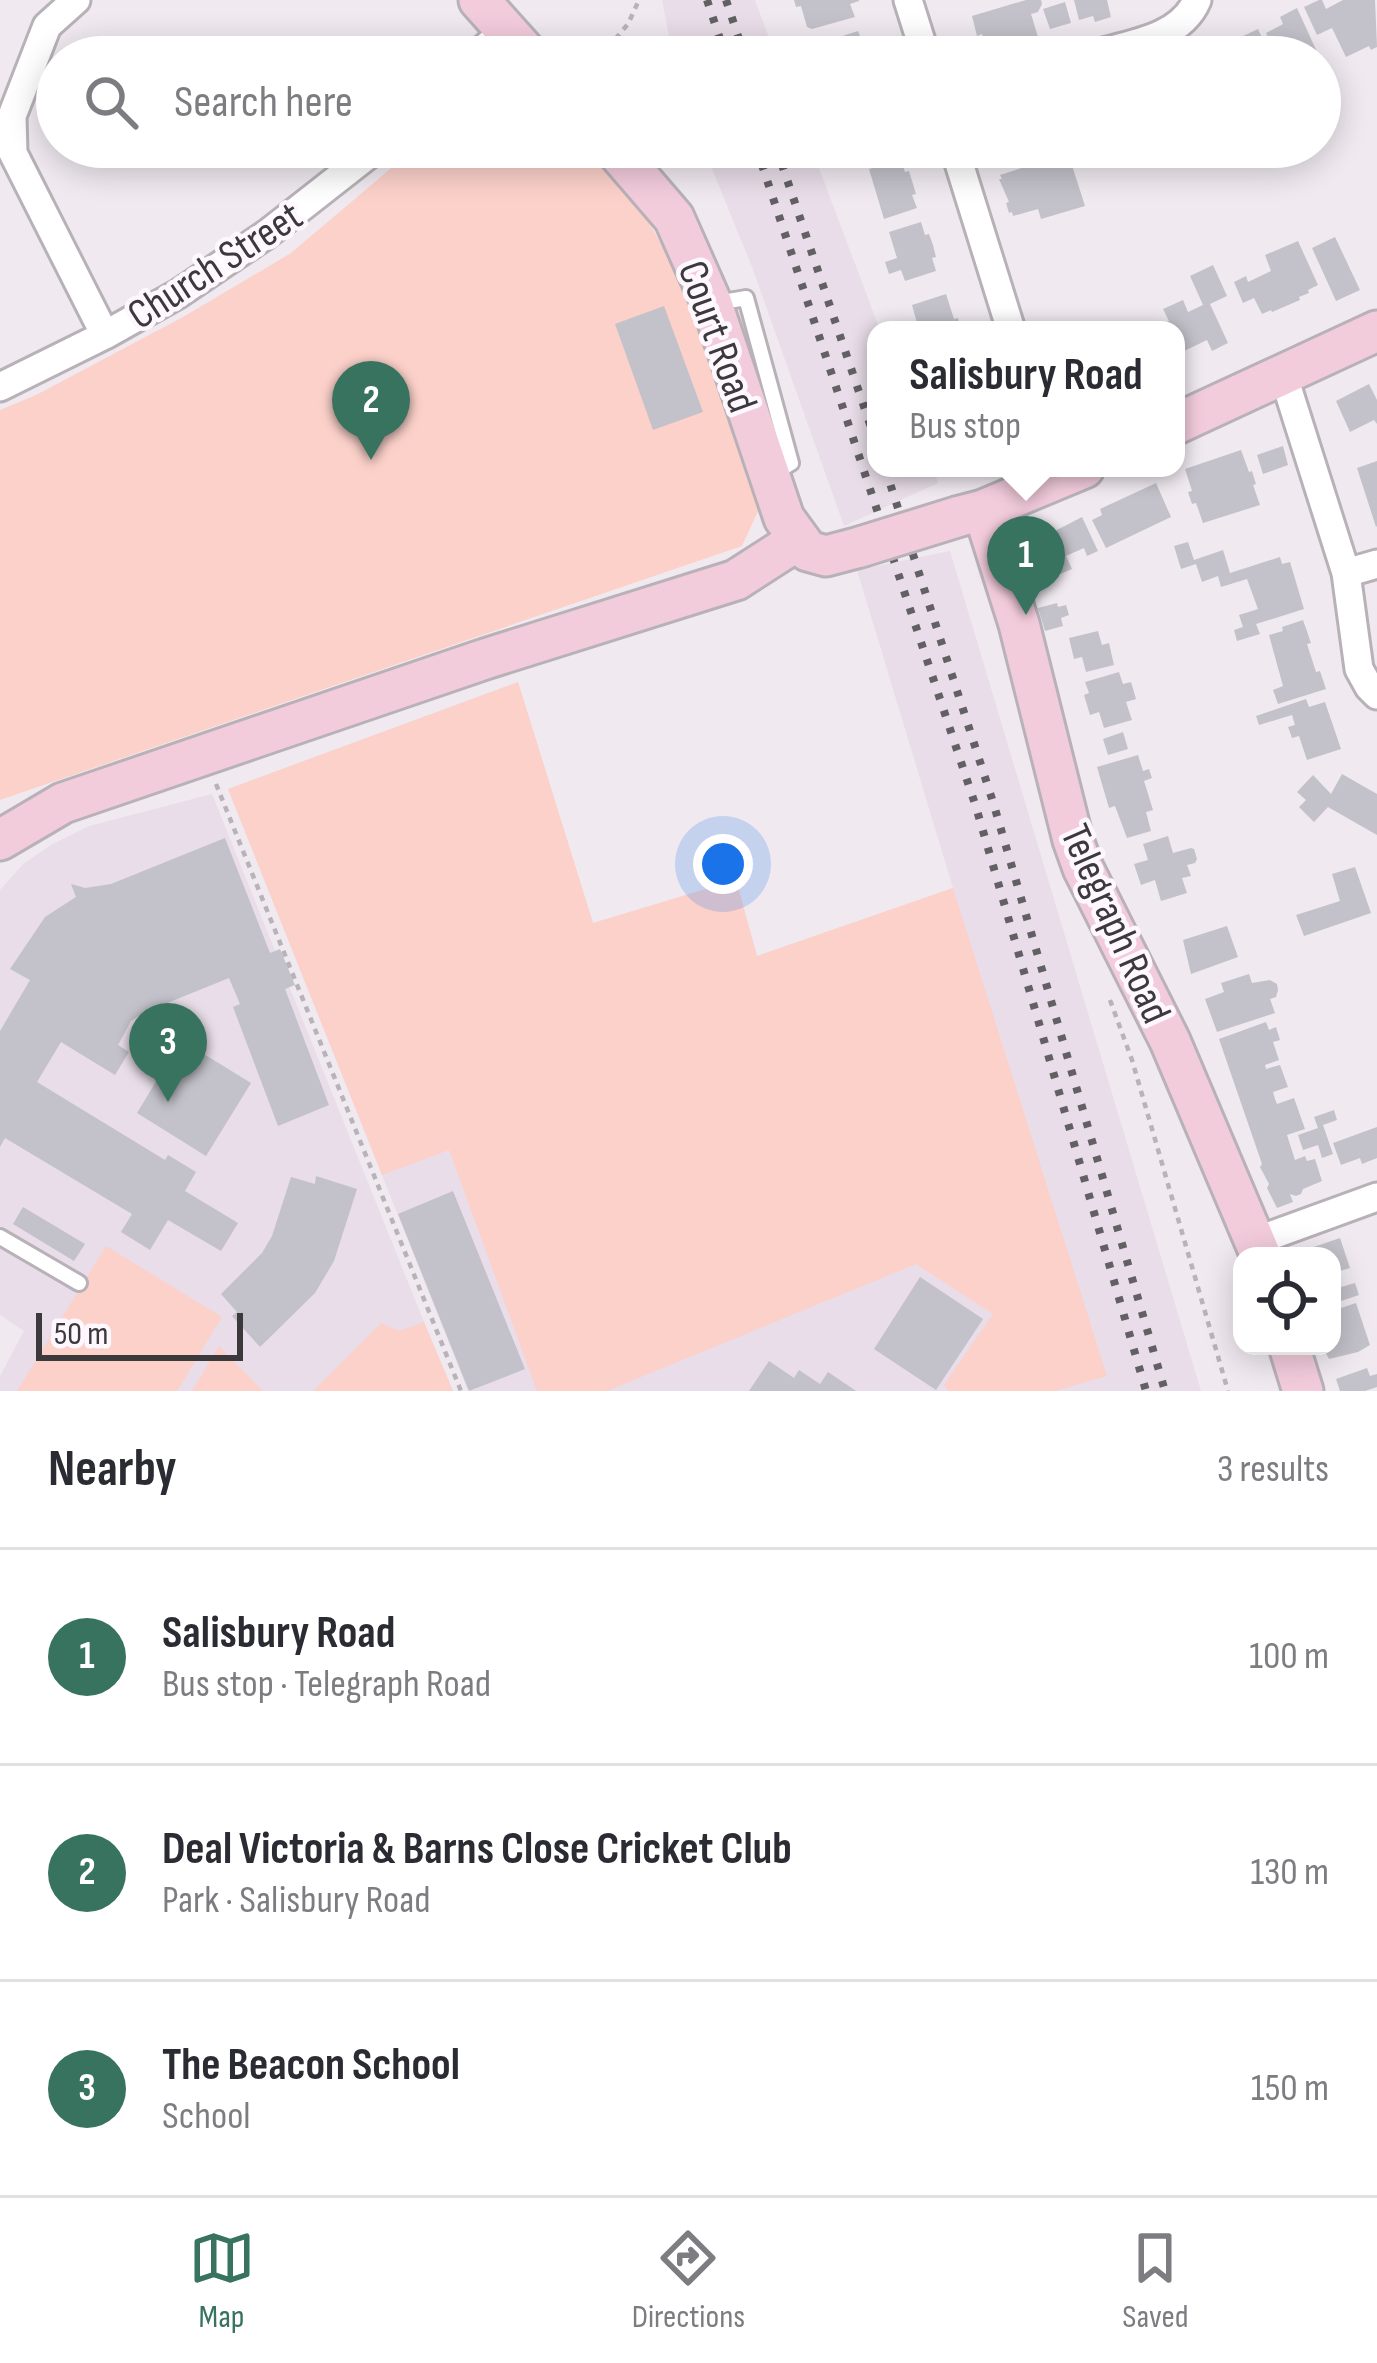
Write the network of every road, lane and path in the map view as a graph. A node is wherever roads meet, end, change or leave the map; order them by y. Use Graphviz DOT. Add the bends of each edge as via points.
graph roads {
  1 [pos="76,0"];
  2 [pos="639,0"];
  3 [pos="908,0"];
  4 [pos="1218,0"];
  5 [pos="1194,6"];
  6 [pos="43,36"];
  7 [pos="618,36"];
  8 [pos="919,36"];
  9 [pos="1155,36"];
  10 [pos="36,54"];
  11 [pos="351,168"];
  12 [pos="631,168"];
  13 [pos="961,168"];
  14 [pos="1008,321"];
  15 [pos="1377,331"];
  16 [pos="105,335"];
  17 [pos="1283,374"];
  18 [pos="0,387"];
  19 [pos="1185,420"];
  20 [pos="1054,477"];
  21 [pos="972,513"];
  22 [pos="798,540"];
  23 [pos="1377,564"];
  24 [pos="1346,573"];
  25 [pos="1377,695"];
  26 [pos="206,756"];
  27 [pos="0,840"];
  28 [pos="1377,1197"];
  29 [pos="0,1237"];
  30 [pos="1257,1247"];
  31 [pos="1263,1247"];
  32 [pos="79,1283"];
  33 [pos="1292,1355"];
  34 [pos="461,1391"];
  35 [pos="1304,1391"];
  1 -- 6 [label="street, Church Street"];
  2 -- 7 [label="path"];
  3 -- 8 [label="street"];
  4 -- 5 [label="street"];
  5 -- 9 [label="street" via="1183,23"];
  10 -- 16 [label="street, Church Street" via="12,116 13,153"];
  11 -- 16 [label="street, Church Street" via="268,234"];
  12 -- 22 [label="street, Court Road" via="674,218"];
  13 -- 14 [label="street"];
  15 -- 17 [label="street"];
  16 -- 18 [label="street, Church Street"];
  17 -- 19 [label="street"];
  17 -- 24 [label="street"];
  20 -- 21 [label="street"];
  21 -- 22 [label="street, bridge" via="826,556"];
  21 -- 30 [label="street, Telegraph Road" via="1019,624 1083,868 1170,1041"];
  22 -- 26 [label="street" via="736,580"];
  23 -- 24 [label="street"];
  24 -- 25 [label="street" via="1359,669"];
  26 -- 27 [label="street" via="63,803"];
  26 -- 34 [label="path"];
  28 -- 31 [label="street"];
  29 -- 32 [label="lane"];
  33 -- 35 [label="street"];
}
